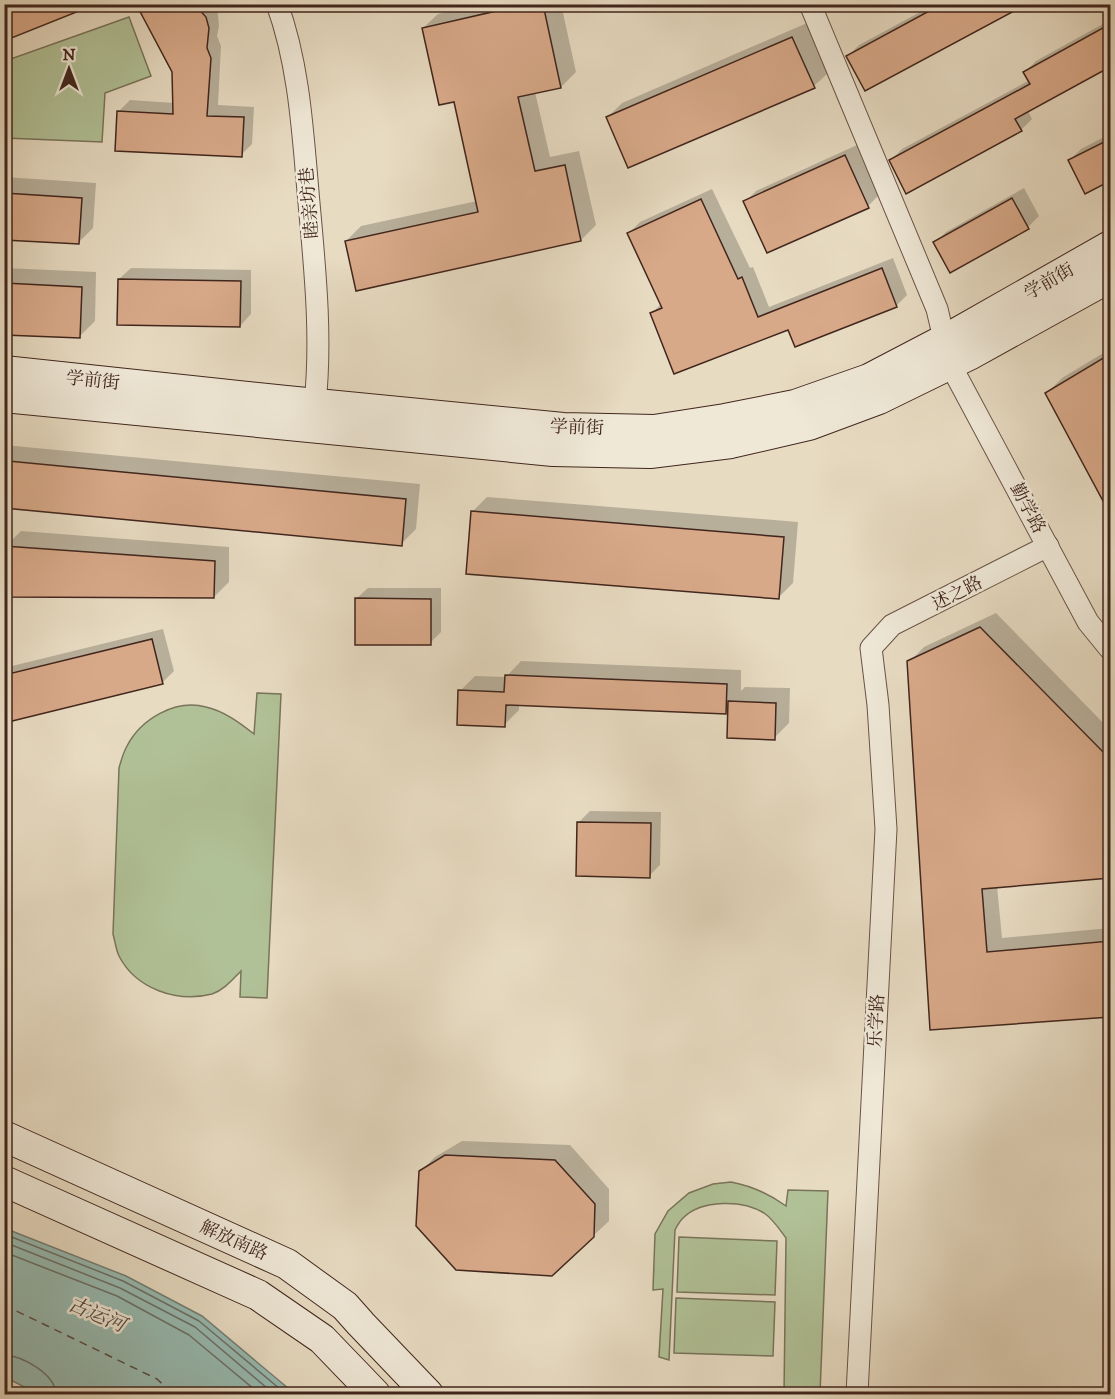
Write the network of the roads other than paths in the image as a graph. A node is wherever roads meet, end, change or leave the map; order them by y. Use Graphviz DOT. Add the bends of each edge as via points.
graph roads {
  1 [pos="277,4"];
  2 [pos="810,4"];
  3 [pos="1110,246"];
  4 [pos="1110,277"];
  5 [pos="946,352"];
  6 [pos="4,371"];
  7 [pos="4,397"];
  8 [pos="315,404"];
  9 [pos="1048,546"];
  10 [pos="871,648"];
  11 [pos="1110,649"];
  12 [pos="4,1136"];
  13 [pos="4,1181"];
  14 [pos="375,1395"];
  15 [pos="428,1395"];
  16 [pos="857,1395"];
  1 -- 8 [label="street, 睦亲坊巷" via="286,28 301,112 318,314"];
  2 -- 5 [label="street, 勤学路" via="937,309"];
  3 -- 5 [label="main road, 学前街"];
  4 -- 5 [label="main road, 学前街"];
  5 -- 7 [label="main road, 学前街" via="879,399 809,425 731,443 650,453 553,451"];
  5 -- 8 [label="main road, 学前街" via="795,405 654,430 563,428"];
  5 -- 9 [label="street, 勤学路"];
  6 -- 8 [label="main road, 学前街"];
  9 -- 10 [label="street, 述之路" via="892,625"];
  9 -- 11 [label="street, 勤学路" via="1088,622"];
  10 -- 16 [label="street, 乐学路" via="886,829"];
  12 -- 15 [label="main road, 解放南路" via="287,1264 345,1306"];
  13 -- 14 [label="main road" via="258,1295 322,1339"];
}
